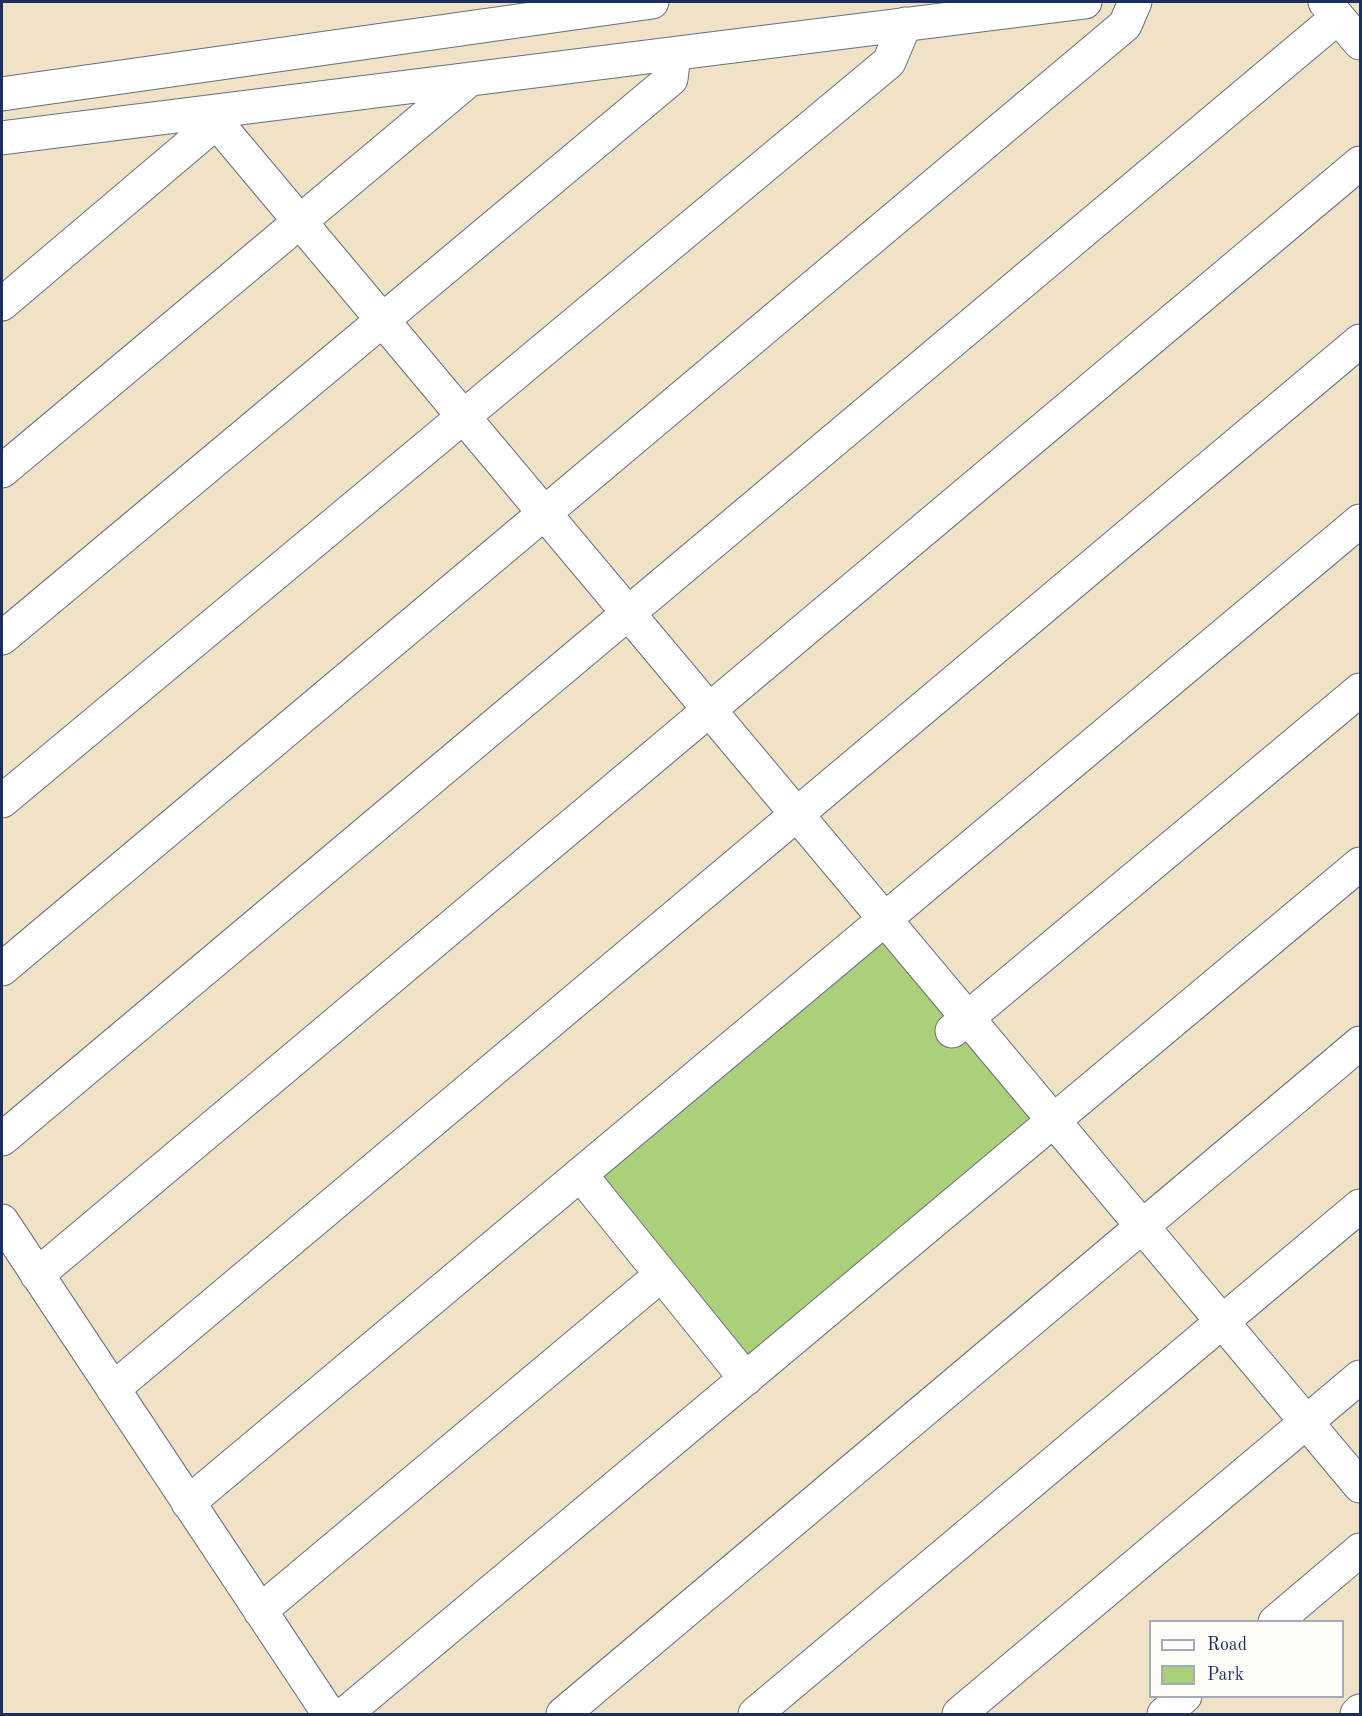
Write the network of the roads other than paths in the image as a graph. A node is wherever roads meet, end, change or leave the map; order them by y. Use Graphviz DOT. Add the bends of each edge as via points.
graph roads {
  1 [pos="652,2"];
  2 [pos="1085,2"];
  3 [pos="1134,2"];
  4 [pos="1332,9"];
  5 [pos="905,24"];
  6 [pos="1360,43"];
  7 [pos="674,54"];
  8 [pos="470,79"];
  9 [pos="2,94"];
  10 [pos="219,114"];
  11 [pos="2,138"];
  12 [pos="1360,163"];
  13 [pos="300,221"];
  14 [pos="2,304"];
  15 [pos="382,320"];
  16 [pos="1360,341"];
  17 [pos="463,416"];
  18 [pos="2,471"];
  19 [pos="544,513"];
  20 [pos="1360,521"];
  21 [pos="628,613"];
  22 [pos="2,638"];
  23 [pos="1360,690"];
  24 [pos="709,710"];
  25 [pos="2,801"];
  26 [pos="797,814"];
  27 [pos="1360,864"];
  28 [pos="885,919"];
  29 [pos="2,969"];
  30 [pos="960,1024"];
  31 [pos="1360,1043"];
  32 [pos="1055,1121"];
  33 [pos="2,1139"];
  34 [pos="580,1174"];
  35 [pos="1360,1206"];
  36 [pos="2,1221"];
  37 [pos="1143,1226"];
  38 [pos="37,1275"];
  39 [pos="661,1275"];
  40 [pos="1223,1322"];
  41 [pos="1360,1377"];
  42 [pos="746,1379"];
  43 [pos="113,1389"];
  44 [pos="1307,1422"];
  45 [pos="1360,1486"];
  46 [pos="188,1503"];
  47 [pos="1360,1550"];
  48 [pos="260,1611"];
  49 [pos="1277,1620"];
  50 [pos="1183,1698"];
  51 [pos="1360,1711"];
  52 [pos="329,1714"];
  53 [pos="345,1714"];
  54 [pos="563,1714"];
  55 [pos="755,1714"];
  56 [pos="959,1714"];
  57 [pos="1164,1714"];
  58 [pos="1357,1714"];
  1 -- 9 [label="street"];
  2 -- 5 [label="street"];
  3 -- 19 [label="street" via="1125,25"];
  4 -- 6 [label="street"];
  4 -- 21 [label="street"];
  5 -- 7 [label="street"];
  5 -- 17 [label="street" via="889,62"];
  7 -- 8 [label="street"];
  7 -- 15 [label="street" via="671,79"];
  8 -- 10 [label="street"];
  8 -- 13 [label="street"];
  10 -- 11 [label="street"];
  10 -- 13 [label="street"];
  10 -- 14 [label="street"];
  12 -- 24 [label="street"];
  13 -- 15 [label="street"];
  13 -- 18 [label="street"];
  15 -- 17 [label="street"];
  15 -- 22 [label="street"];
  16 -- 26 [label="street"];
  17 -- 19 [label="street"];
  17 -- 25 [label="street"];
  19 -- 21 [label="street"];
  19 -- 29 [label="street"];
  20 -- 28 [label="street"];
  21 -- 24 [label="street"];
  21 -- 33 [label="street"];
  23 -- 30 [label="street"];
  24 -- 26 [label="street"];
  24 -- 38 [label="street"];
  26 -- 28 [label="street"];
  26 -- 43 [label="street"];
  27 -- 32 [label="street"];
  28 -- 30 [label="street"];
  28 -- 34 [label="street"];
  30 -- 32 [label="street"];
  31 -- 37 [label="street"];
  32 -- 37 [label="street"];
  32 -- 42 [label="street"];
  34 -- 39 [label="street"];
  34 -- 46 [label="street"];
  35 -- 40 [label="street"];
  36 -- 38 [label="street"];
  37 -- 40 [label="street"];
  37 -- 54 [label="street"];
  38 -- 43 [label="street"];
  39 -- 42 [label="street"];
  39 -- 48 [label="street"];
  40 -- 44 [label="street"];
  40 -- 55 [label="street"];
  41 -- 44 [label="street"];
  42 -- 53 [label="street"];
  43 -- 46 [label="street"];
  44 -- 45 [label="street"];
  44 -- 56 [label="street"];
  46 -- 48 [label="street"];
  47 -- 49 [label="street"];
  48 -- 52 [label="street"];
  50 -- 57 [label="street"];
  51 -- 58 [label="street"];
}
